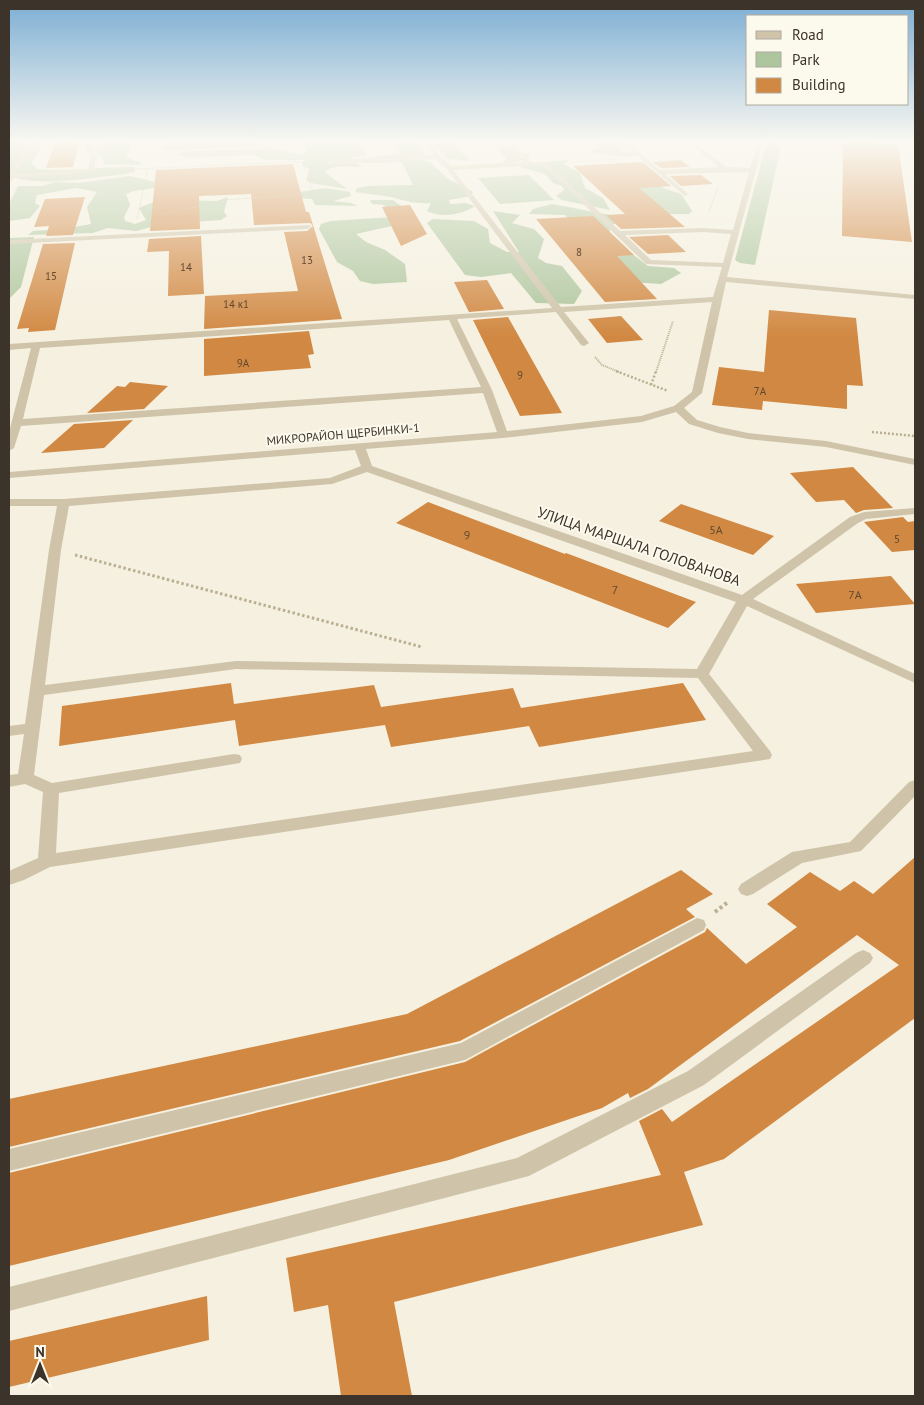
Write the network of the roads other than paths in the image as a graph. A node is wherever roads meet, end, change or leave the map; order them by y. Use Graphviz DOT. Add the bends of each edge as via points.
graph roads {
  1 [pos="478,206"];
  2 [pos="590,206"];
  3 [pos="744,206"];
  4 [pos="307,227"];
  5 [pos="736,232"];
  6 [pos="619,233"];
  7 [pos="9,242"];
  8 [pos="726,265"];
  9 [pos="722,279"];
  10 [pos="915,297"];
  11 [pos="717,299"];
  12 [pos="559,311"];
  13 [pos="452,318"];
  14 [pos="584,343"];
  15 [pos="36,345"];
  16 [pos="9,347"];
  17 [pos="487,390"];
  18 [pos="678,408"];
  19 [pos="17,423"];
  20 [pos="503,435"];
  21 [pos="359,446"];
  22 [pos="9,448"];
  23 [pos="915,462"];
  24 [pos="367,468"];
  25 [pos="9,475"];
  26 [pos="9,502"];
  27 [pos="64,503"];
  28 [pos="915,511"];
  29 [pos="744,600"];
  30 [pos="702,674"];
  31 [pos="915,679"];
  32 [pos="38,691"];
  33 [pos="33,728"];
  34 [pos="9,731"];
  35 [pos="234,759"];
  36 [pos="26,778"];
  37 [pos="9,781"];
  38 [pos="915,786"];
  39 [pos="50,789"];
  40 [pos="47,860"];
  41 [pos="9,878"];
  42 [pos="747,889"];
  43 [pos="697,925"];
  44 [pos="863,958"];
  45 [pos="9,1160"];
  46 [pos="9,1299"];
  1 -- 12 [label="street"];
  2 -- 6 [label="street"];
  3 -- 5 [label="street"];
  4 -- 7 [label="street"];
  5 -- 6 [label="street"];
  5 -- 8 [label="street"];
  6 -- 8 [label="street" via="649,262"];
  8 -- 9 [label="street"];
  9 -- 10 [label="street"];
  9 -- 11 [label="street"];
  11 -- 12 [label="street"];
  11 -- 18 [label="street" via="697,393"];
  12 -- 13 [label="street"];
  12 -- 14 [label="street"];
  13 -- 15 [label="street"];
  13 -- 17 [label="street"];
  15 -- 16 [label="street"];
  15 -- 19 [label="street"];
  17 -- 19 [label="street"];
  17 -- 20 [label="street"];
  18 -- 20 [label="street, МИКРОРАЙОН ЩЕРБИНКИ-1" via="642,418"];
  18 -- 23 [label="street" via="693,422 718,430 835,446"];
  19 -- 22 [label="street"];
  20 -- 21 [label="street, МИКРОРАЙОН ЩЕРБИНКИ-1"];
  21 -- 24 [label="street"];
  21 -- 25 [label="street, МИКРОРАЙОН ЩЕРБИНКИ-1"];
  24 -- 27 [label="street" via="332,481"];
  24 -- 29 [label="street, УЛИЦА МАРШАЛА ГОЛОВАНОВА"];
  26 -- 27 [label="street"];
  27 -- 32 [label="street"];
  28 -- 29 [label="street" via="854,520"];
  29 -- 30 [label="street"];
  29 -- 31 [label="street, УЛИЦА МАРШАЛА ГОЛОВАНОВА"];
  30 -- 32 [label="street" via="236,665"];
  30 -- 40 [label="street" via="764,754"];
  32 -- 33 [label="street"];
  33 -- 34 [label="street"];
  33 -- 36 [label="street"];
  35 -- 39 [label="street"];
  36 -- 37 [label="street"];
  36 -- 39 [label="street"];
  38 -- 42 [label="street" via="855,847 798,857"];
  39 -- 40 [label="street"];
  40 -- 41 [label="street"];
  43 -- 45 [label="street" via="465,1051"];
  44 -- 46 [label="street" via="696,1078 522,1168"];
}
